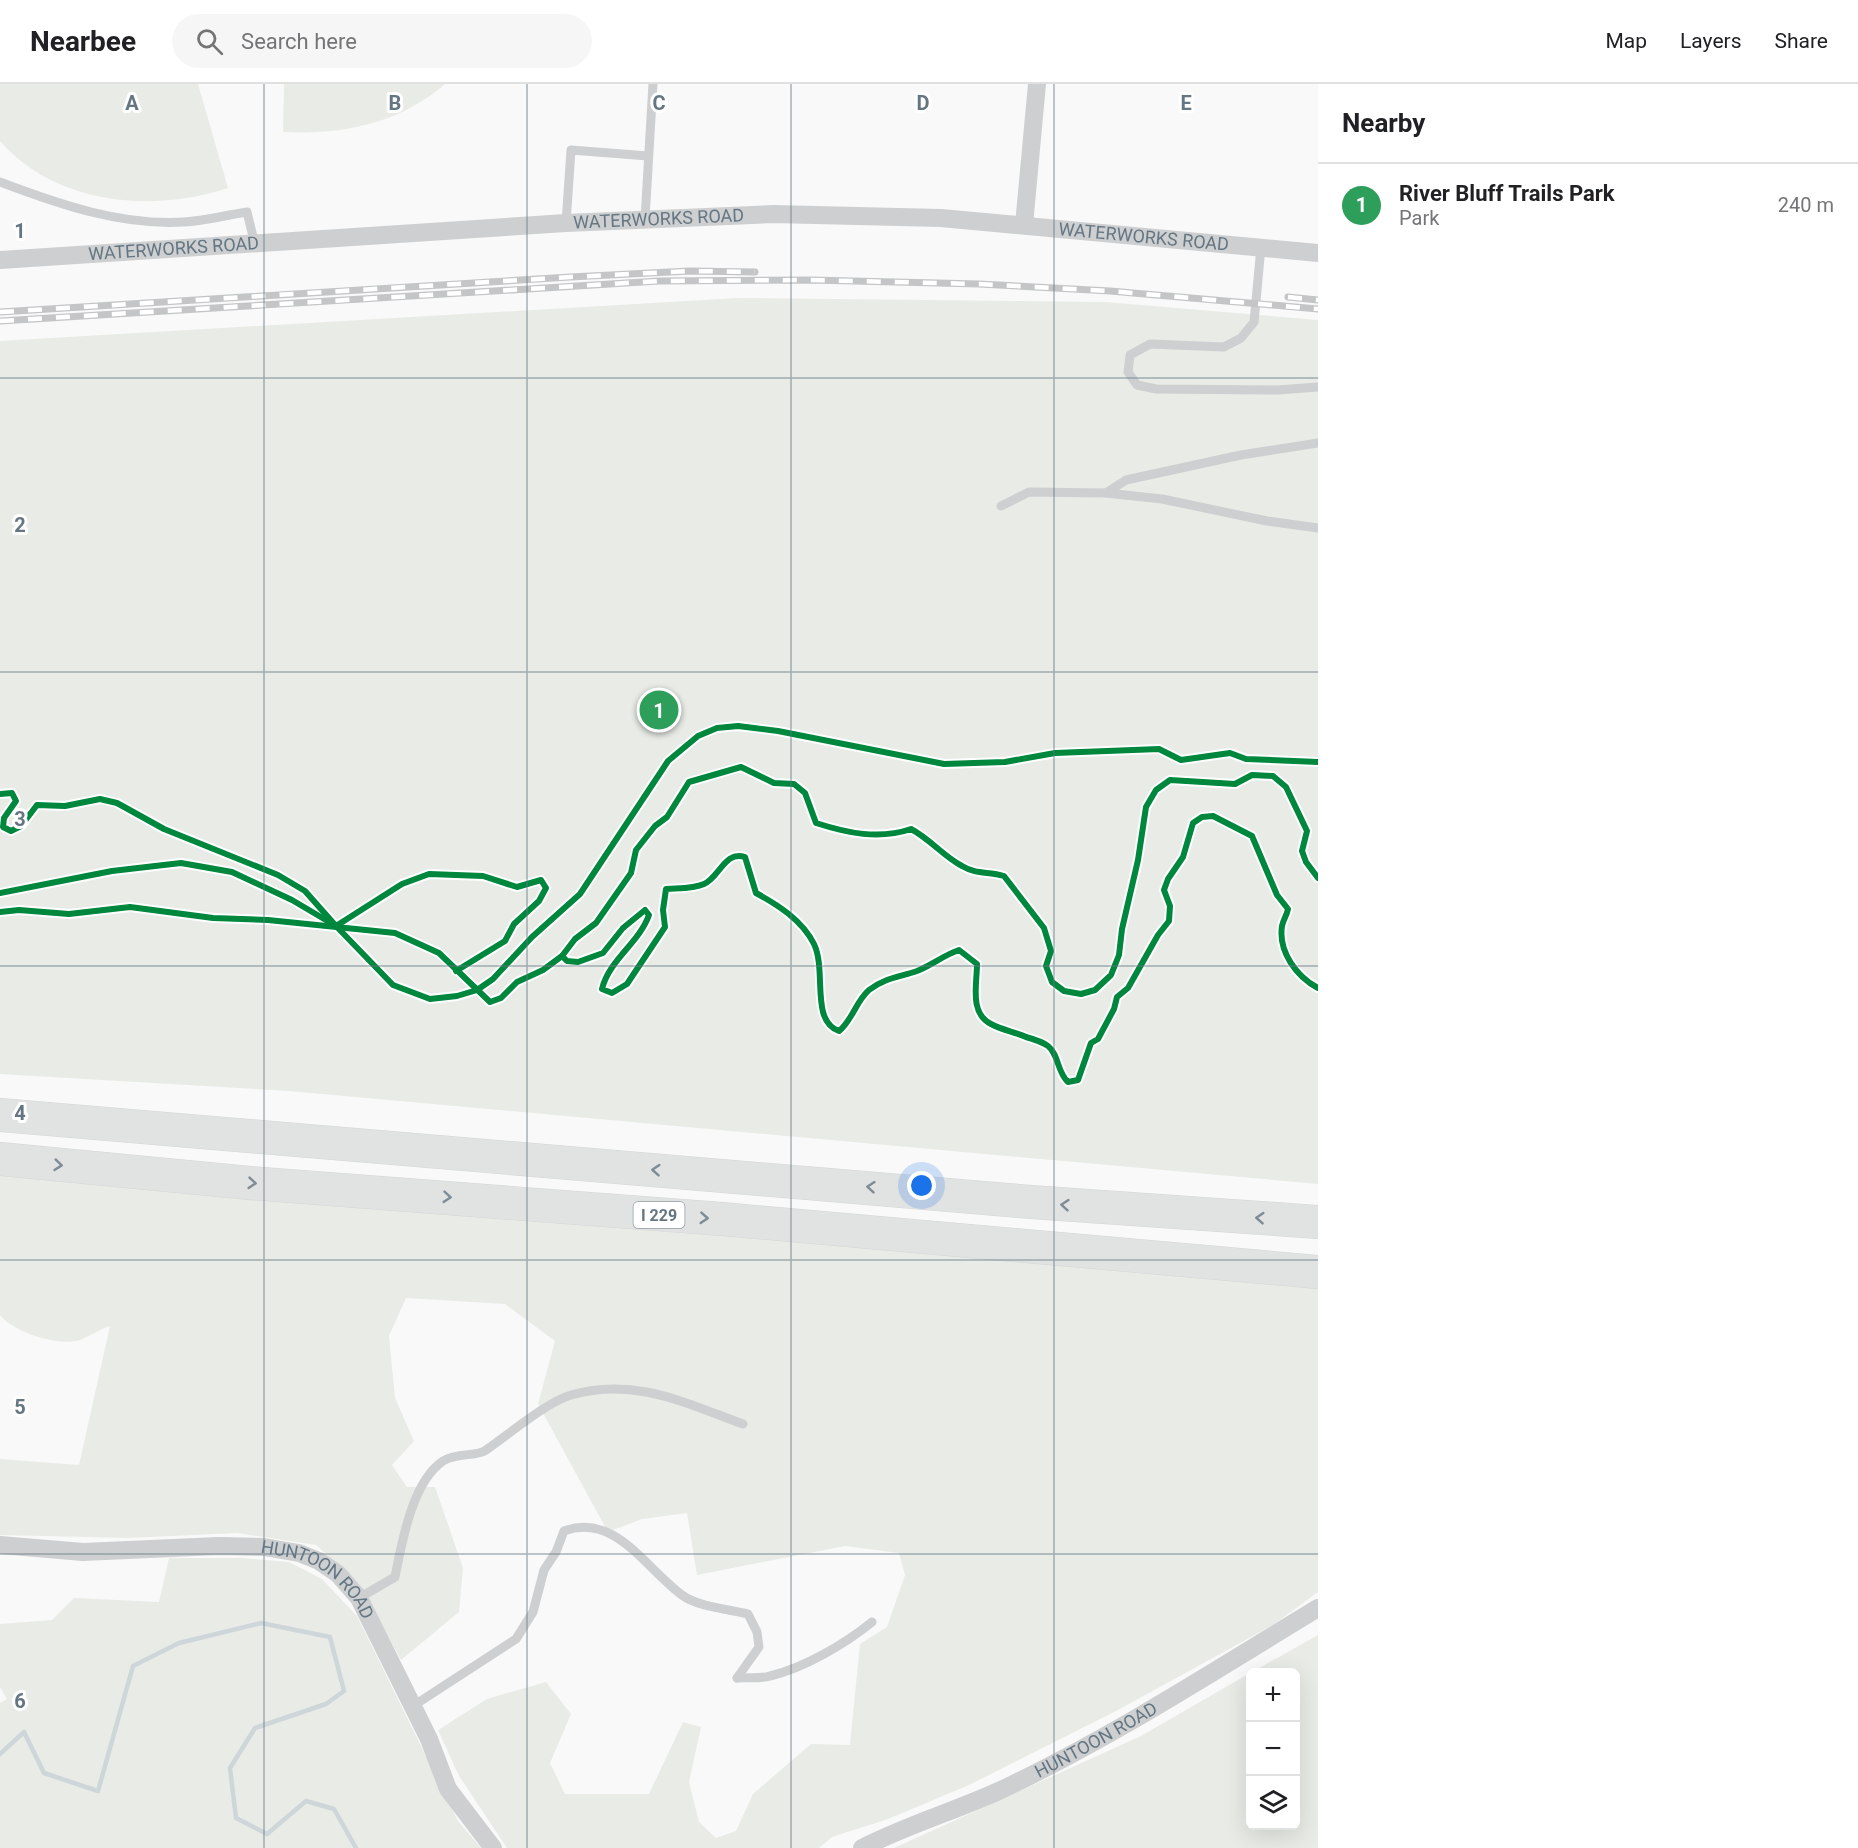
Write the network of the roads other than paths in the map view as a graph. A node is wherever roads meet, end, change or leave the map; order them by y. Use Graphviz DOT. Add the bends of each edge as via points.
graph roads {
  1 [pos="653,84"];
  2 [pos="1037,84"];
  3 [pos="648,156"];
  4 [pos="0,182"];
  5 [pos="645,219"];
  6 [pos="566,223"];
  7 [pos="1024,225"];
  8 [pos="255,245"];
  9 [pos="1261,248"];
  10 [pos="1318,252"];
  11 [pos="0,260"];
  12 [pos="1318,387"];
  13 [pos="1318,443"];
  14 [pos="1106,493"];
  15 [pos="1001,506"];
  16 [pos="1318,528"];
  17 [pos="0,1115"];
  18 [pos="0,1159"];
  19 [pos="1318,1222"];
  20 [pos="1318,1272"];
  21 [pos="743,1424"];
  22 [pos="0,1545"];
  23 [pos="359,1598"];
  24 [pos="1318,1608"];
  25 [pos="872,1622"];
  26 [pos="413,1706"];
  27 [pos="493,1848"];
  28 [pos="862,1848"];
  1 -- 3 [label="lane"];
  2 -- 7 [label="street"];
  3 -- 5 [label="lane"];
  3 -- 6 [label="lane" via="571,150"];
  4 -- 8 [label="lane" via="57,204 123,219 183,222 247,212"];
  5 -- 6 [label="street, WATERWORKS ROAD"];
  5 -- 7 [label="street, WATERWORKS ROAD" via="874,214"];
  6 -- 8 [label="street, WATERWORKS ROAD"];
  7 -- 9 [label="street, WATERWORKS ROAD"];
  8 -- 11 [label="street, WATERWORKS ROAD"];
  9 -- 10 [label="street, WATERWORKS ROAD"];
  9 -- 12 [label="lane" via="1254,322 1241,338 1224,347 1150,344 1131,355 1128,372 1137,385 1156,389"];
  13 -- 14 [label="lane" via="1126,480"];
  14 -- 15 [label="lane" via="1029,492"];
  14 -- 16 [label="lane" via="1162,499"];
  19 -- 17 [label="highway, one-way" via="1053,1204"];
  18 -- 20 [label="highway, I 229, one-way"];
  21 -- 23 [label="lane" via="649,1391 616,1389 569,1396 483,1453 462,1453 429,1473 411,1514 395,1577"];
  22 -- 23 [label="street, HUNTOON ROAD" via="83,1552 218,1546 300,1552 338,1574"];
  23 -- 26 [label="street, HUNTOON ROAD"];
  24 -- 28 [label="street, HUNTOON ROAD" via="1066,1757 999,1791"];
  25 -- 26 [label="lane" via="853,1638 816,1658 769,1677 737,1678 759,1647 748,1614 683,1596 624,1542 579,1525 564,1531 544,1570 533,1612 516,1640"];
  26 -- 27 [label="street, HUNTOON ROAD" via="448,1789"];
}
